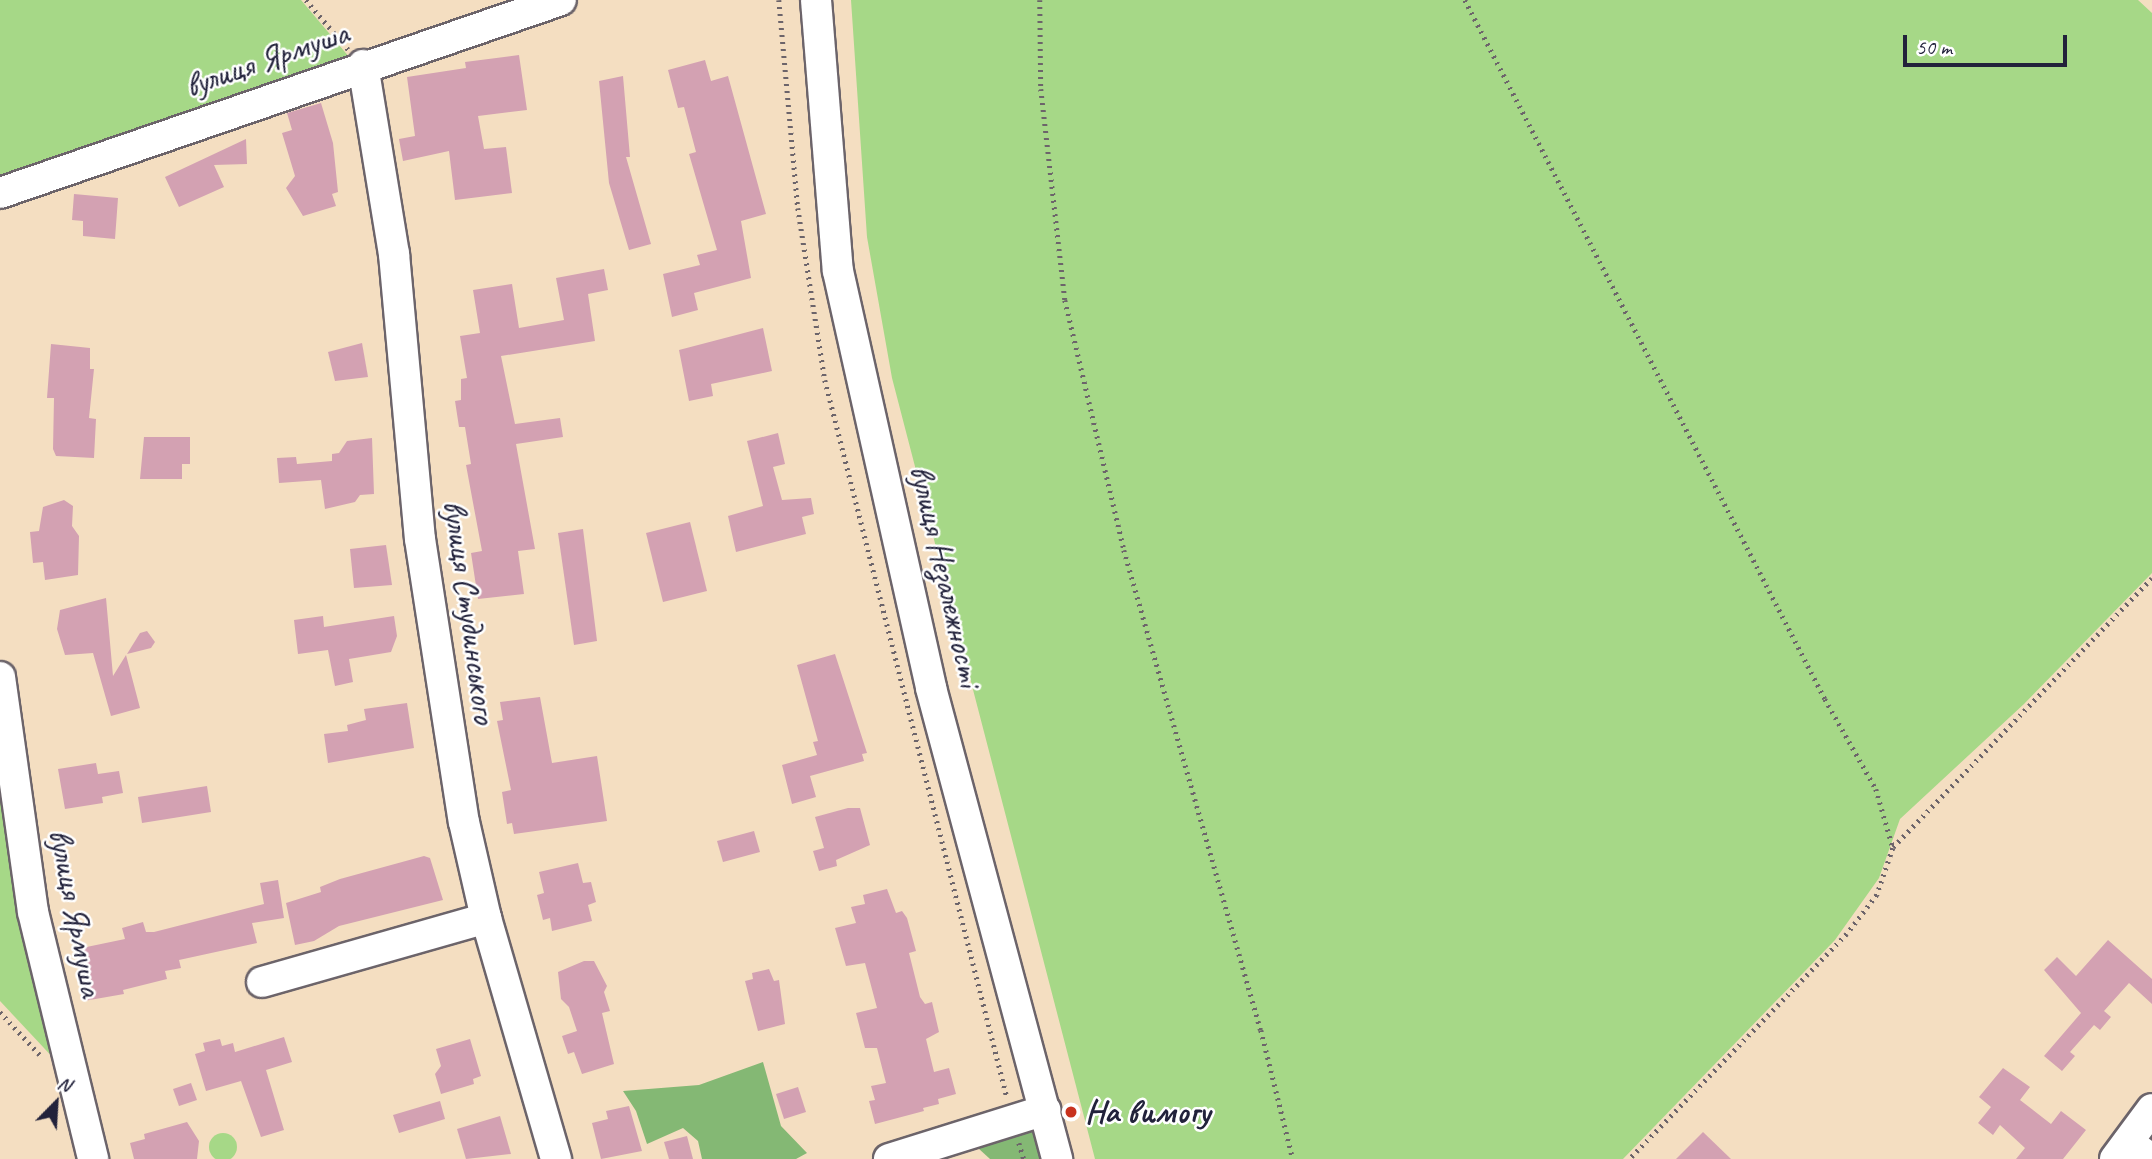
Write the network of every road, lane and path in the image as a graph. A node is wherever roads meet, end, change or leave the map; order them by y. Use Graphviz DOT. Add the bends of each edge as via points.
graph roads {
  1 [pos="306,0"];
  2 [pos="561,0"];
  3 [pos="816,0"];
  4 [pos="1040,0"];
  5 [pos="1465,0"];
  6 [pos="363,65"];
  7 [pos="0,193"];
  8 [pos="2152,578"];
  9 [pos="0,677"];
  10 [pos="1893,848"];
  11 [pos="486,918"];
  12 [pos="262,982"];
  13 [pos="0,1012"];
  14 [pos="46,1060"];
  15 [pos="2152,1109"];
  16 [pos="1045,1110"];
  17 [pos="2131,1153"];
  18 [pos="93,1159"];
  19 [pos="556,1159"];
  20 [pos="889,1159"];
  21 [pos="1057,1159"];
  22 [pos="1293,1159"];
  23 [pos="1630,1159"];
  1 -- 6 [label="path"];
  2 -- 6 [label="street, вулиця Ярмуша"];
  3 -- 16 [label="street, вулиця Незалежності" via="838,271 931,688"];
  4 -- 22 [label="path" via="1041,89 1065,300 1124,550 1251,990"];
  5 -- 10 [label="path" via="1875,789"];
  6 -- 7 [label="street, вулиця Ярмуша"];
  6 -- 11 [label="street, вулиця Студинського" via="394,254 420,539 439,682"];
  8 -- 10 [label="path"];
  9 -- 18 [label="street, вулиця Ярмуша" via="33,912"];
  10 -- 23 [label="path" via="1877,895 1847,934"];
  11 -- 12 [label="street"];
  11 -- 19 [label="street, вулиця Студинського"];
  13 -- 14 [label="path"];
  15 -- 17 [label="street"];
  16 -- 20 [label="street"];
  16 -- 21 [label="street, вулиця Незалежності"];
}
